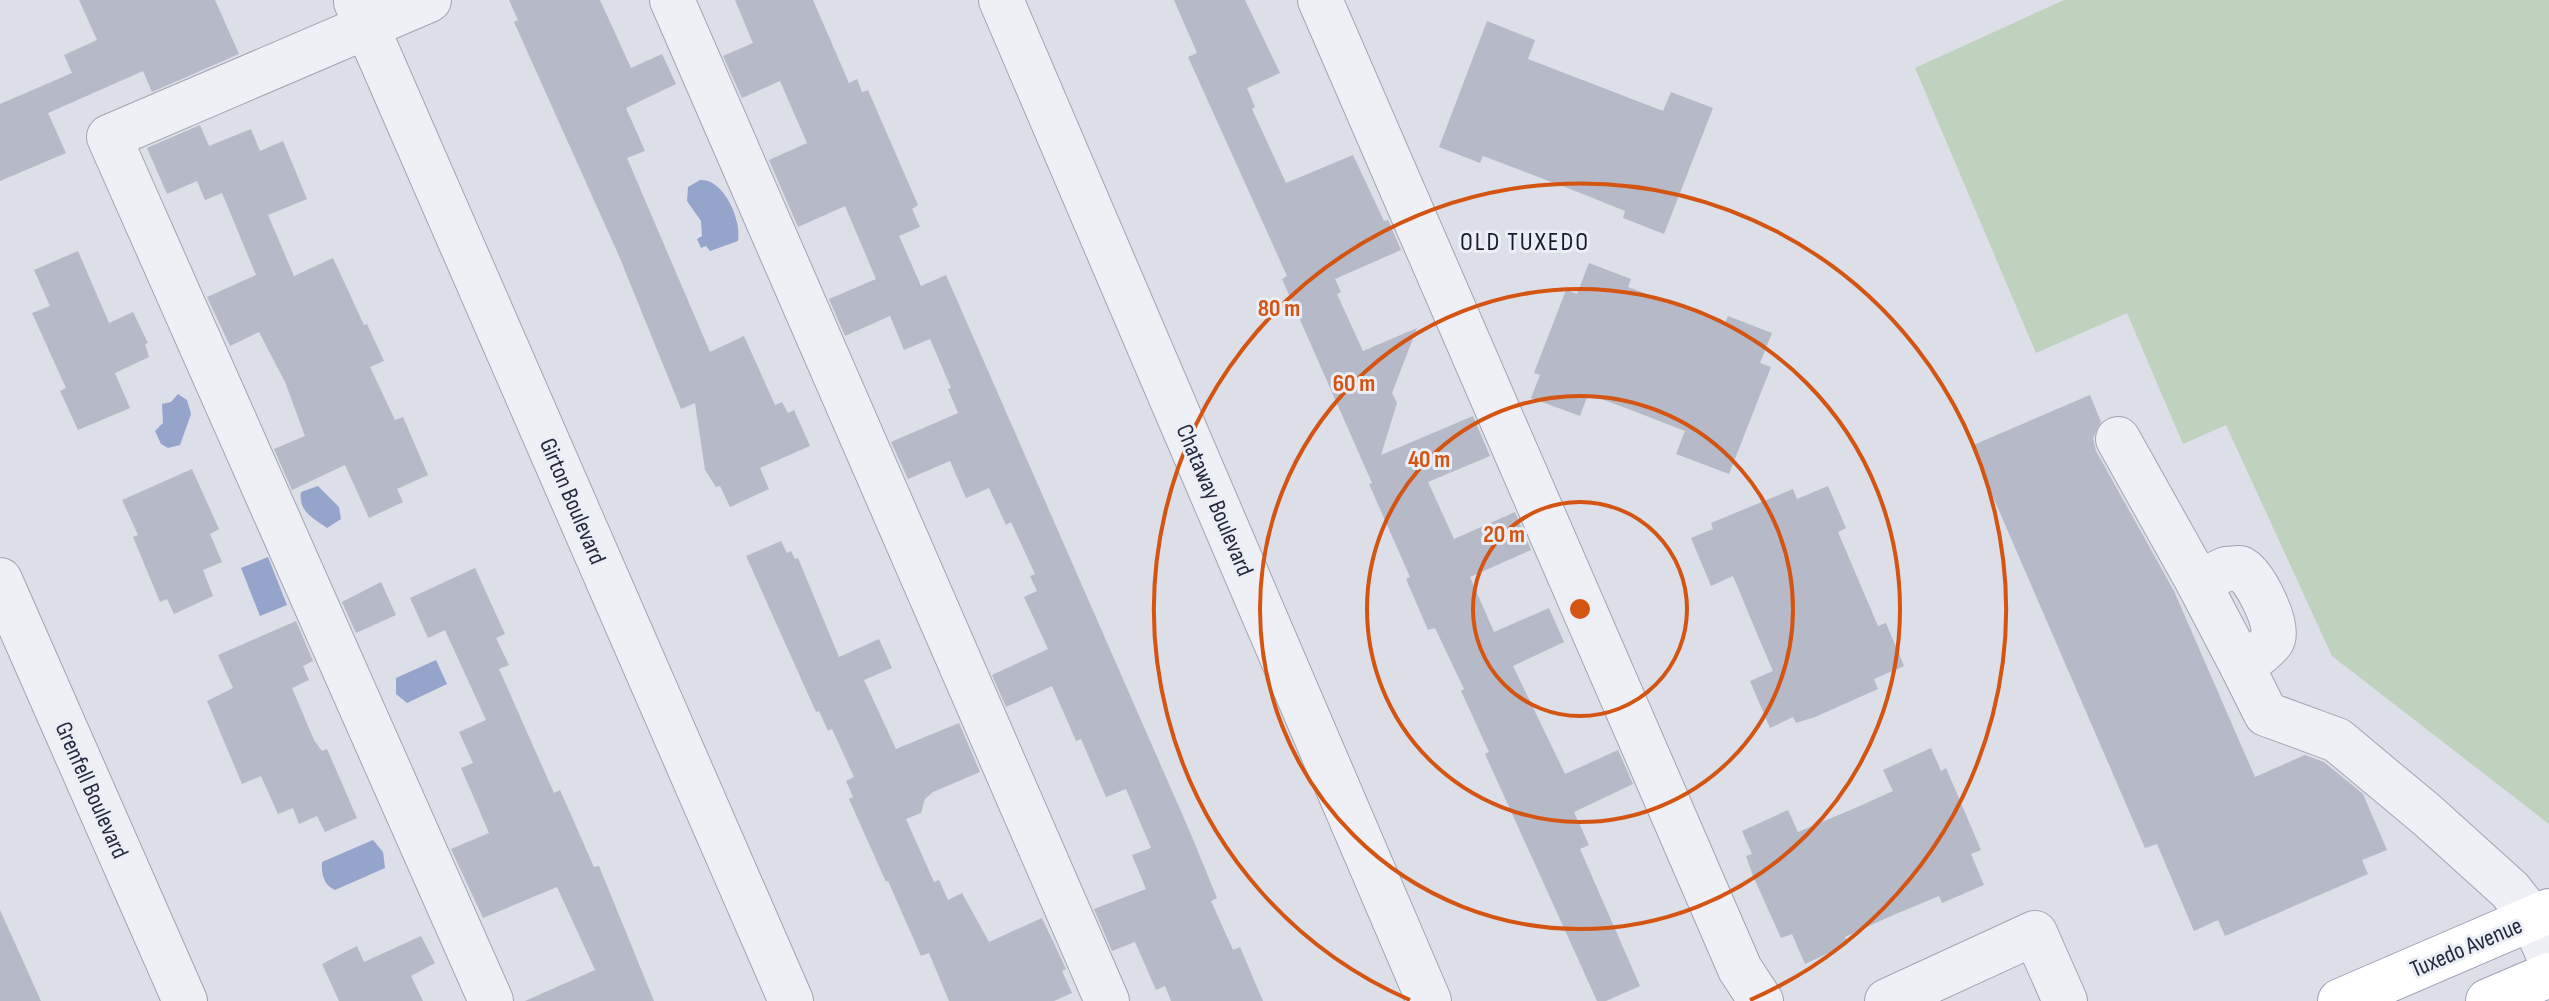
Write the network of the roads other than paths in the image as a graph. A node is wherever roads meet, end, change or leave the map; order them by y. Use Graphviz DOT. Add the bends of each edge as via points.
graph roads {
  1 [pos="429,0"];
  2 [pos="672,0"];
  3 [pos="1001,0"];
  4 [pos="1320,0"];
  5 [pos="361,13"];
  6 [pos="2118,439"];
  7 [pos="0,580"];
  8 [pos="2543,929"];
  9 [pos="2549,975"];
  10 [pos="185,1001"];
  11 [pos="491,1001"];
  12 [pos="791,1001"];
  13 [pos="1107,1001"];
  14 [pos="1429,1001"];
  15 [pos="1761,1001"];
  16 [pos="1887,1001"];
  17 [pos="2065,1001"];
  18 [pos="2340,1001"];
  19 [pos="2488,1001"];
  1 -- 5 [label="street"];
  2 -- 13 [label="street"];
  3 -- 14 [label="street, Chataway Boulevard"];
  4 -- 15 [label="street" via="1740,969"];
  5 -- 11 [label="street" via="109,137"];
  5 -- 12 [label="street, Girton Boulevard"];
  6 -- 8 [label="street" via="2198,582 2240,568 2255,580 2275,630 2272,640 2242,666 2266,714 2337,740 2482,861"];
  7 -- 10 [label="street, Grenfell Boulevard"];
  8 -- 18 [label="main road, Tuxedo Avenue"];
  9 -- 19 [label="main road"];
  16 -- 17 [label="street" via="2035,933"];
}
